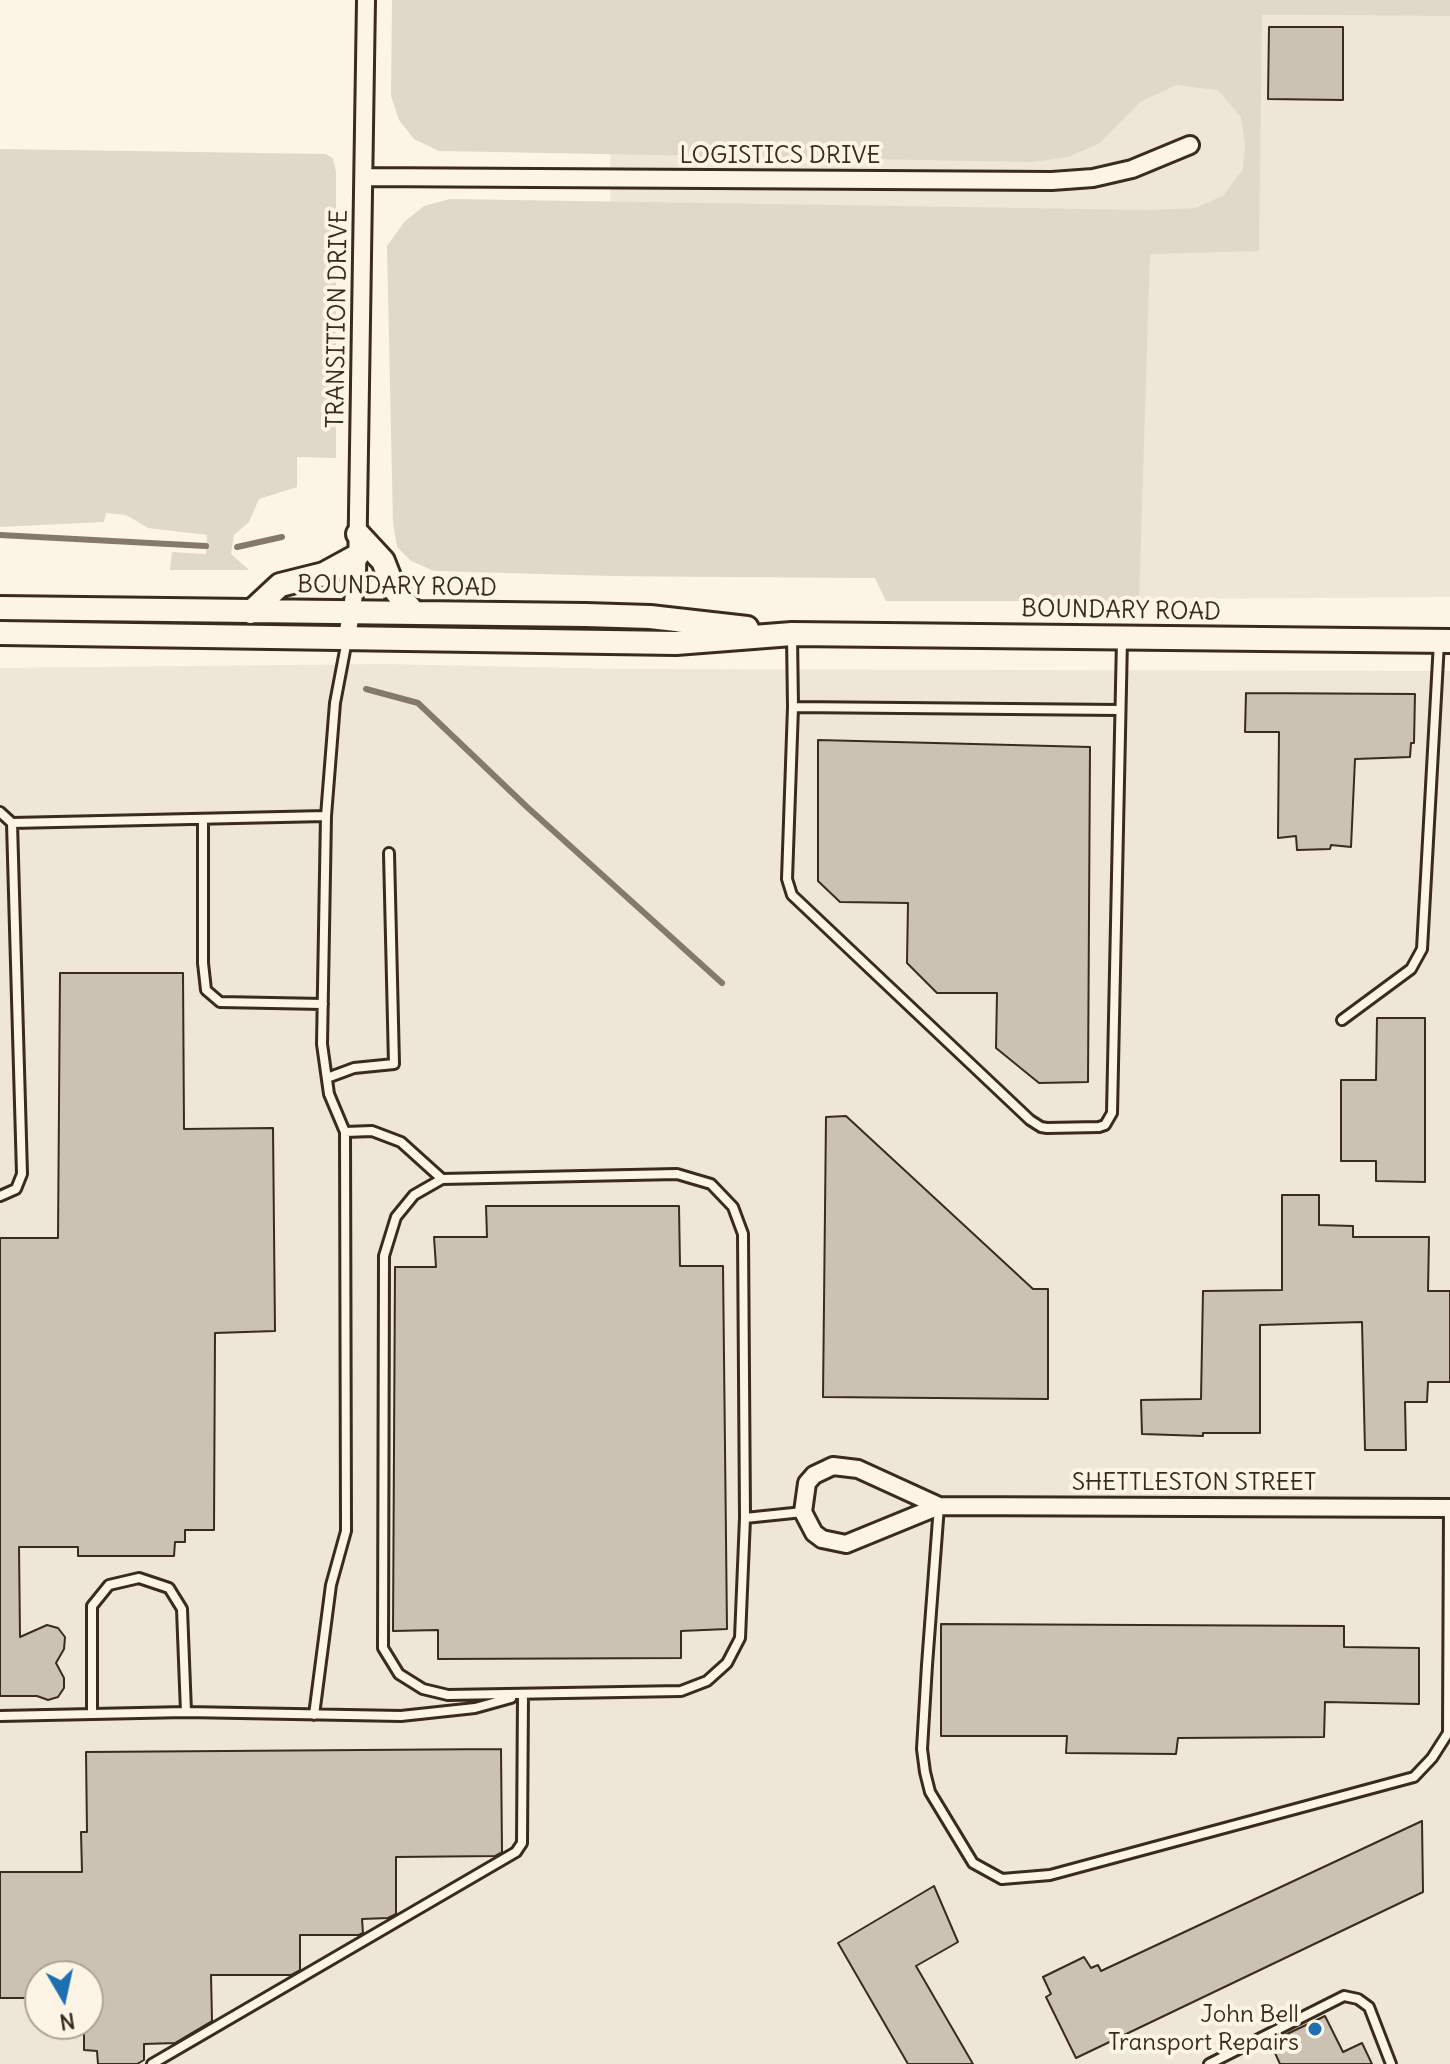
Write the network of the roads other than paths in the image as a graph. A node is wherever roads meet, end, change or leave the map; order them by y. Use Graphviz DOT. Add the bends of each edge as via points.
graph roads {
  1 [pos="366,0"];
  2 [pos="1190,145"];
  3 [pos="364,177"];
  4 [pos="358,545"];
  5 [pos="0,608"];
  6 [pos="251,612"];
  7 [pos="352,613"];
  8 [pos="414,613"];
  9 [pos="0,633"];
  10 [pos="792,634"];
  11 [pos="347,637"];
  12 [pos="1122,637"];
  13 [pos="1444,641"];
  14 [pos="793,707"];
  15 [pos="1120,710"];
  16 [pos="0,812"];
  17 [pos="326,816"];
  18 [pos="203,819"];
  19 [pos="12,823"];
  20 [pos="389,853"];
  21 [pos="323,1004"];
  22 [pos="1342,1020"];
  23 [pos="327,1078"];
  24 [pos="345,1132"];
  25 [pos="442,1179"];
  26 [pos="0,1196"];
  27 [pos="939,1506"];
  28 [pos="1450,1508"];
  29 [pos="803,1512"];
  30 [pos="745,1518"];
  31 [pos="523,1694"];
  32 [pos="186,1712"];
  33 [pos="92,1714"];
  34 [pos="314,1715"];
  35 [pos="0,1716"];
  36 [pos="152,2064"];
  37 [pos="1209,2064"];
  38 [pos="1391,2064"];
  1 -- 3 [label="street, TRANSITION DRIVE"];
  2 -- 3 [label="street, LOGISTICS DRIVE" via="1132,169 1052,181"];
  3 -- 4 [label="street, TRANSITION DRIVE"];
  4 -- 6 [label="main road" via="324,574 280,585"];
  4 -- 7 [label="street, TRANSITION DRIVE"];
  4 -- 8 [label="main road" via="383,561 394,589"];
  5 -- 6 [label="main road, BOUNDARY ROAD"];
  6 -- 7 [label="main road, BOUNDARY ROAD"];
  7 -- 8 [label="main road, BOUNDARY ROAD"];
  7 -- 11 [label="street, TRANSITION DRIVE"];
  8 -- 10 [label="main road, BOUNDARY ROAD" via="650,617"];
  9 -- 11 [label="main road, BOUNDARY ROAD"];
  10 -- 11 [label="main road, BOUNDARY ROAD" via="676,643"];
  10 -- 12 [label="main road, BOUNDARY ROAD"];
  10 -- 14 [label="lane"];
  11 -- 17 [label="lane" via="335,703"];
  12 -- 13 [label="main road, BOUNDARY ROAD"];
  12 -- 15 [label="lane"];
  13 -- 22 [label="lane" via="1422,949 1411,969"];
  14 -- 15 [label="lane"];
  14 -- 15 [label="lane" via="787,879 792,895 1030,1120 1047,1128 1099,1127 1112,1113"];
  16 -- 19 [label="lane"];
  17 -- 18 [label="lane"];
  17 -- 21 [label="lane"];
  18 -- 19 [label="lane"];
  18 -- 21 [label="lane" via="206,990 220,1002"];
  19 -- 26 [label="lane" via="22,1174 16,1189"];
  20 -- 23 [label="lane" via="394,1064 354,1068"];
  21 -- 23 [label="lane"];
  23 -- 24 [label="lane"];
  24 -- 25 [label="lane" via="372,1131 401,1142"];
  24 -- 34 [label="lane" via="346,1531 331,1585"];
  25 -- 30 [label="lane" via="677,1174 711,1184 733,1207 743,1234"];
  25 -- 31 [label="lane" via="414,1195 396,1217 384,1256 383,1648 399,1674 423,1689 448,1695"];
  27 -- 28 [label="street, SHETTLESTON STREET"];
  27 -- 28 [label="lane" via="922,1749 925,1772 930,1792 973,1863 1002,1879 1050,1875 1414,1777 1448,1733"];
  27 -- 29 [label="street, SHETTLESTON STREET" via="846,1544 822,1539"];
  27 -- 29 [label="street, SHETTLESTON STREET" via="844,1465 823,1469 807,1483"];
  29 -- 30 [label="lane"];
  30 -- 31 [label="lane" via="740,1638 727,1663 707,1681 681,1691"];
  31 -- 34 [label="lane" via="475,1708 401,1716"];
  31 -- 36 [label="lane" via="522,1843 516,1852"];
  32 -- 33 [label="lane"];
  32 -- 33 [label="lane" via="182,1609 169,1588 139,1578 109,1585 92,1606"];
  32 -- 34 [label="lane"];
  33 -- 35 [label="lane"];
  37 -- 38 [label="lane" via="1344,1996 1369,2007"];
}
